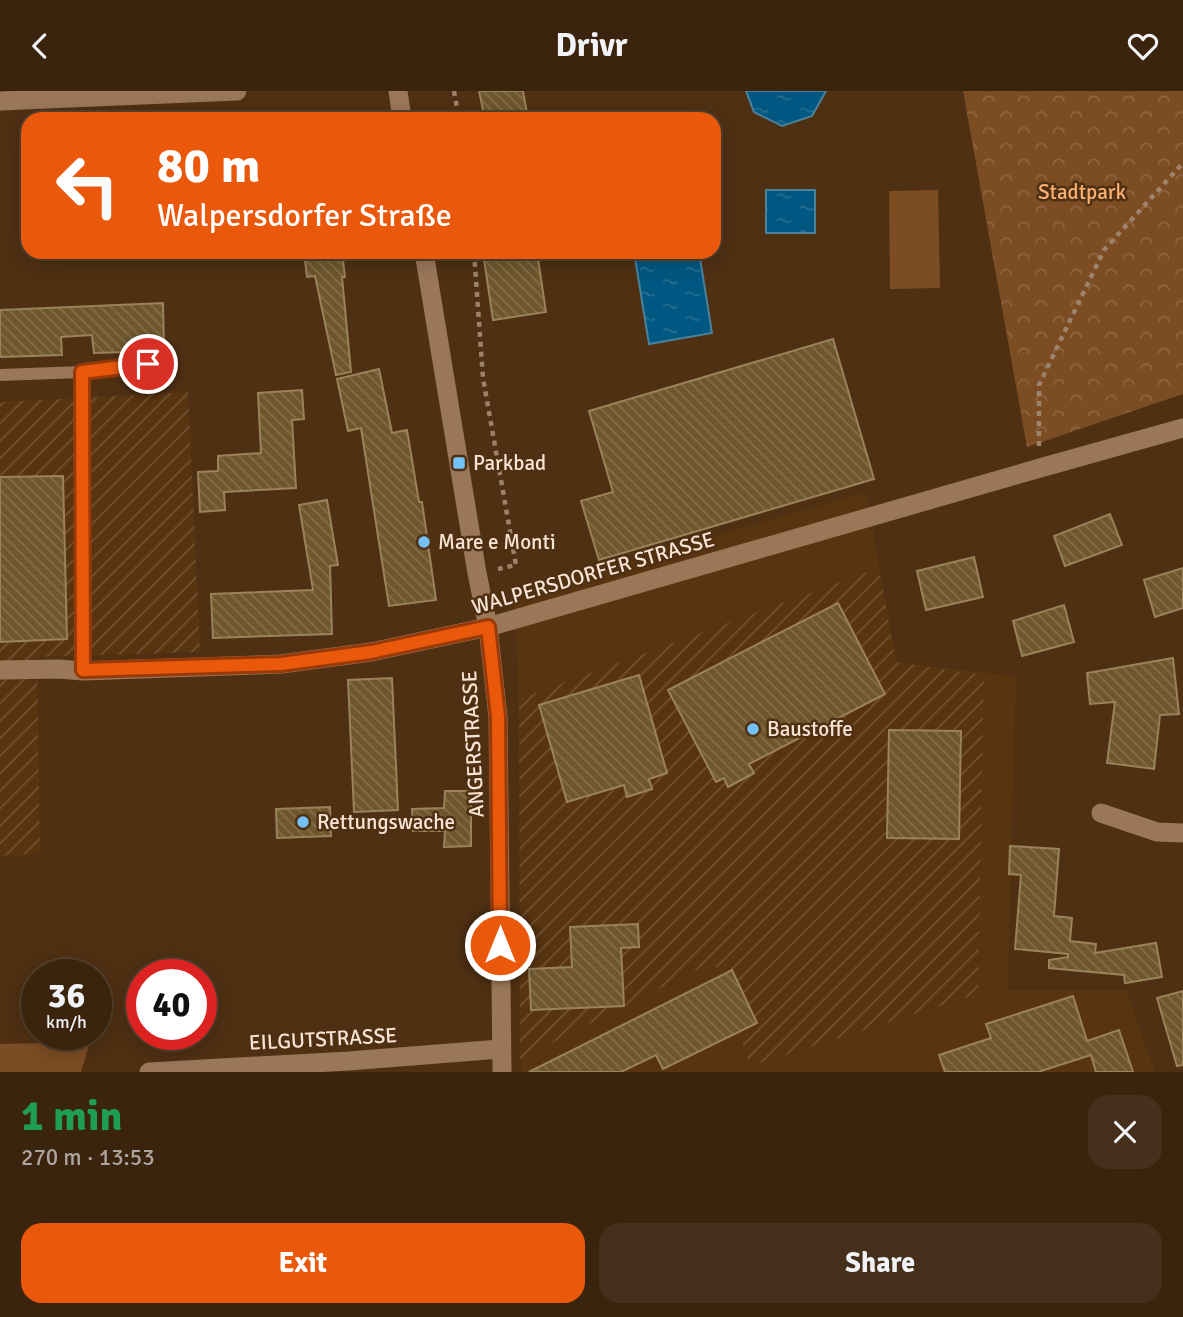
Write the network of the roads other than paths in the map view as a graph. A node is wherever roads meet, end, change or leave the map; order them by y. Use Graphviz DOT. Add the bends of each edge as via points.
graph roads {
  1 [pos="237,91"];
  2 [pos="398,91"];
  3 [pos="0,101"];
  4 [pos="401,112"];
  5 [pos="425,259"];
  6 [pos="148,364"];
  7 [pos="82,372"];
  8 [pos="0,375"];
  9 [pos="1183,428"];
  10 [pos="488,627"];
  11 [pos="0,670"];
  12 [pos="83,670"];
  13 [pos="1101,813"];
  14 [pos="1183,833"];
  15 [pos="500,1049"];
  16 [pos="149,1072"];
  17 [pos="502,1072"];
  1 -- 3 [label="street"];
  2 -- 4 [label="street"];
  5 -- 10 [label="street, ANGERSTRASSE"];
  6 -- 7 [label="lane"];
  7 -- 8 [label="lane"];
  7 -- 12 [label="lane"];
  9 -- 10 [label="street, WALPERSDORFER STRASSE"];
  10 -- 12 [label="street, WALPERSDORFER STRASSE" via="371,652 281,664"];
  10 -- 15 [label="street, ANGERSTRASSE" via="498,717"];
  11 -- 12 [label="street, WALPERSDORFER STRASSE"];
  13 -- 14 [label="street" via="1157,832"];
  15 -- 16 [label="street, EILGUTSTRASSE"];
  15 -- 17 [label="street, ANGERSTRASSE"];
}
